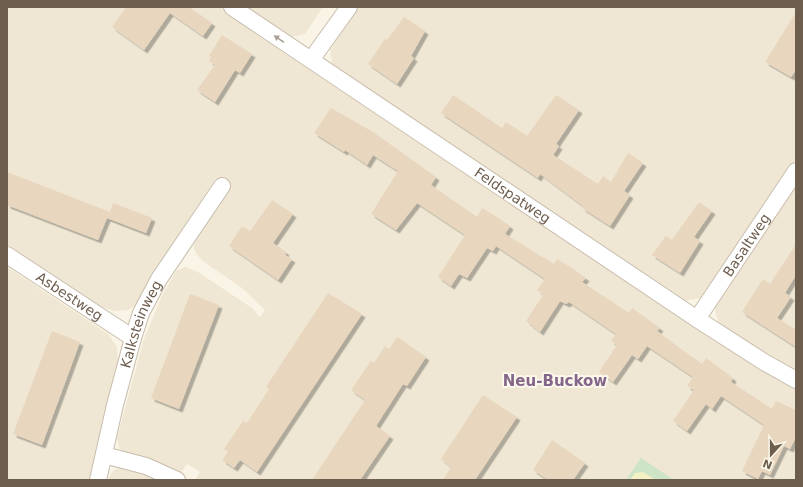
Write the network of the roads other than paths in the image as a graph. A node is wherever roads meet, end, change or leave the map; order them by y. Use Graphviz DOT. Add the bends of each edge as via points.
graph roads {
  1 [pos="232,7"];
  2 [pos="349,7"];
  3 [pos="311,60"];
  4 [pos="796,171"];
  5 [pos="222,186"];
  6 [pos="7,255"];
  7 [pos="697,319"];
  8 [pos="132,338"];
  9 [pos="796,380"];
  10 [pos="104,455"];
  11 [pos="175,479"];
  12 [pos="98,480"];
  3 -- 1 [label="street, Feldspatweg, one-way"];
  2 -- 3 [label="street"];
  3 -- 7 [label="street, Feldspatweg"];
  4 -- 7 [label="street, Basaltweg"];
  5 -- 8 [label="street, Kalksteinweg" via="159,279 141,313"];
  6 -- 8 [label="street, Asbestweg"];
  7 -- 9 [label="street, Feldspatweg"];
  8 -- 10 [label="street, Kalksteinweg"];
  10 -- 11 [label="street" via="146,466"];
  10 -- 12 [label="street, Kalksteinweg"];
}
